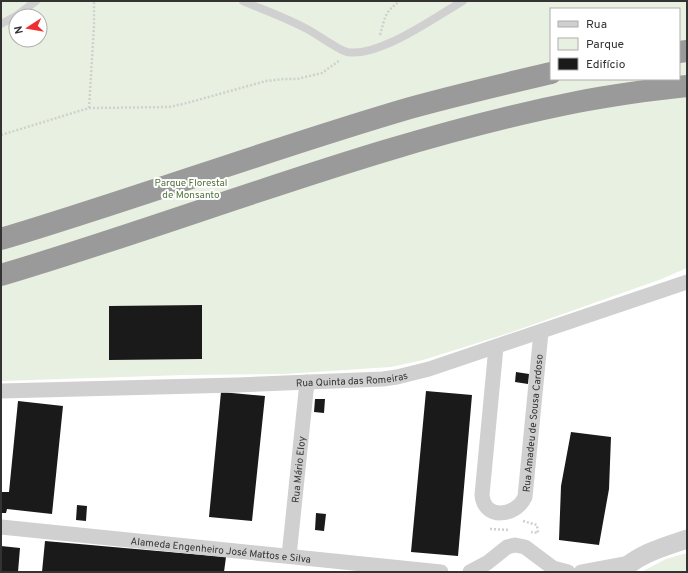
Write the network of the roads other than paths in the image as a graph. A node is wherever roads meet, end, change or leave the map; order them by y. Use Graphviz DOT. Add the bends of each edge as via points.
graph roads {
  1 [pos="36,1"];
  2 [pos="243,1"];
  3 [pos="463,1"];
  4 [pos="27,8"];
  5 [pos="550,73"];
  6 [pos="687,86"];
  7 [pos="1,239"];
  8 [pos="1,275"];
  9 [pos="687,282"];
  10 [pos="540,332"];
  11 [pos="496,347"];
  12 [pos="307,382"];
  13 [pos="1,391"];
  14 [pos="1,527"];
  15 [pos="687,539"];
  16 [pos="289,556"];
  17 [pos="535,556"];
  18 [pos="625,568"];
  19 [pos="441,572"];
  20 [pos="470,572"];
  21 [pos="534,572"];
  22 [pos="568,572"];
  23 [pos="580,572"];
  1 -- 4 [label="lane"];
  2 -- 3 [label="lane" via="306,28 346,52 360,53 396,41"];
  5 -- 7 [label="highway" via="410,108"];
  6 -- 8 [label="highway" via="564,105 417,142"];
  9 -- 10 [label="street, Rua Quinta das Romeiras"];
  10 -- 11 [label="street, Rua Quinta das Romeiras"];
  10 -- 11 [label="street, Rua Amadeu de Sousa Cardoso" via="524,497 522,504 502,514 493,511 482,502"];
  11 -- 12 [label="street, Rua Quinta das Romeiras" via="397,377"];
  12 -- 13 [label="street, Rua Quinta das Romeiras"];
  12 -- 16 [label="street, Rua Mário Eloy"];
  14 -- 16 [label="street, Alameda Engenheiro José Mattos e Silva"];
  15 -- 18 [label="street" via="660,547"];
  16 -- 19 [label="street, Alameda Engenheiro José Mattos e Silva"];
  17 -- 20 [label="street" via="525,547 515,545 507,547 487,563"];
  17 -- 21 [label="street"];
  17 -- 22 [label="street" via="553,568"];
  18 -- 23 [label="street"];
}
